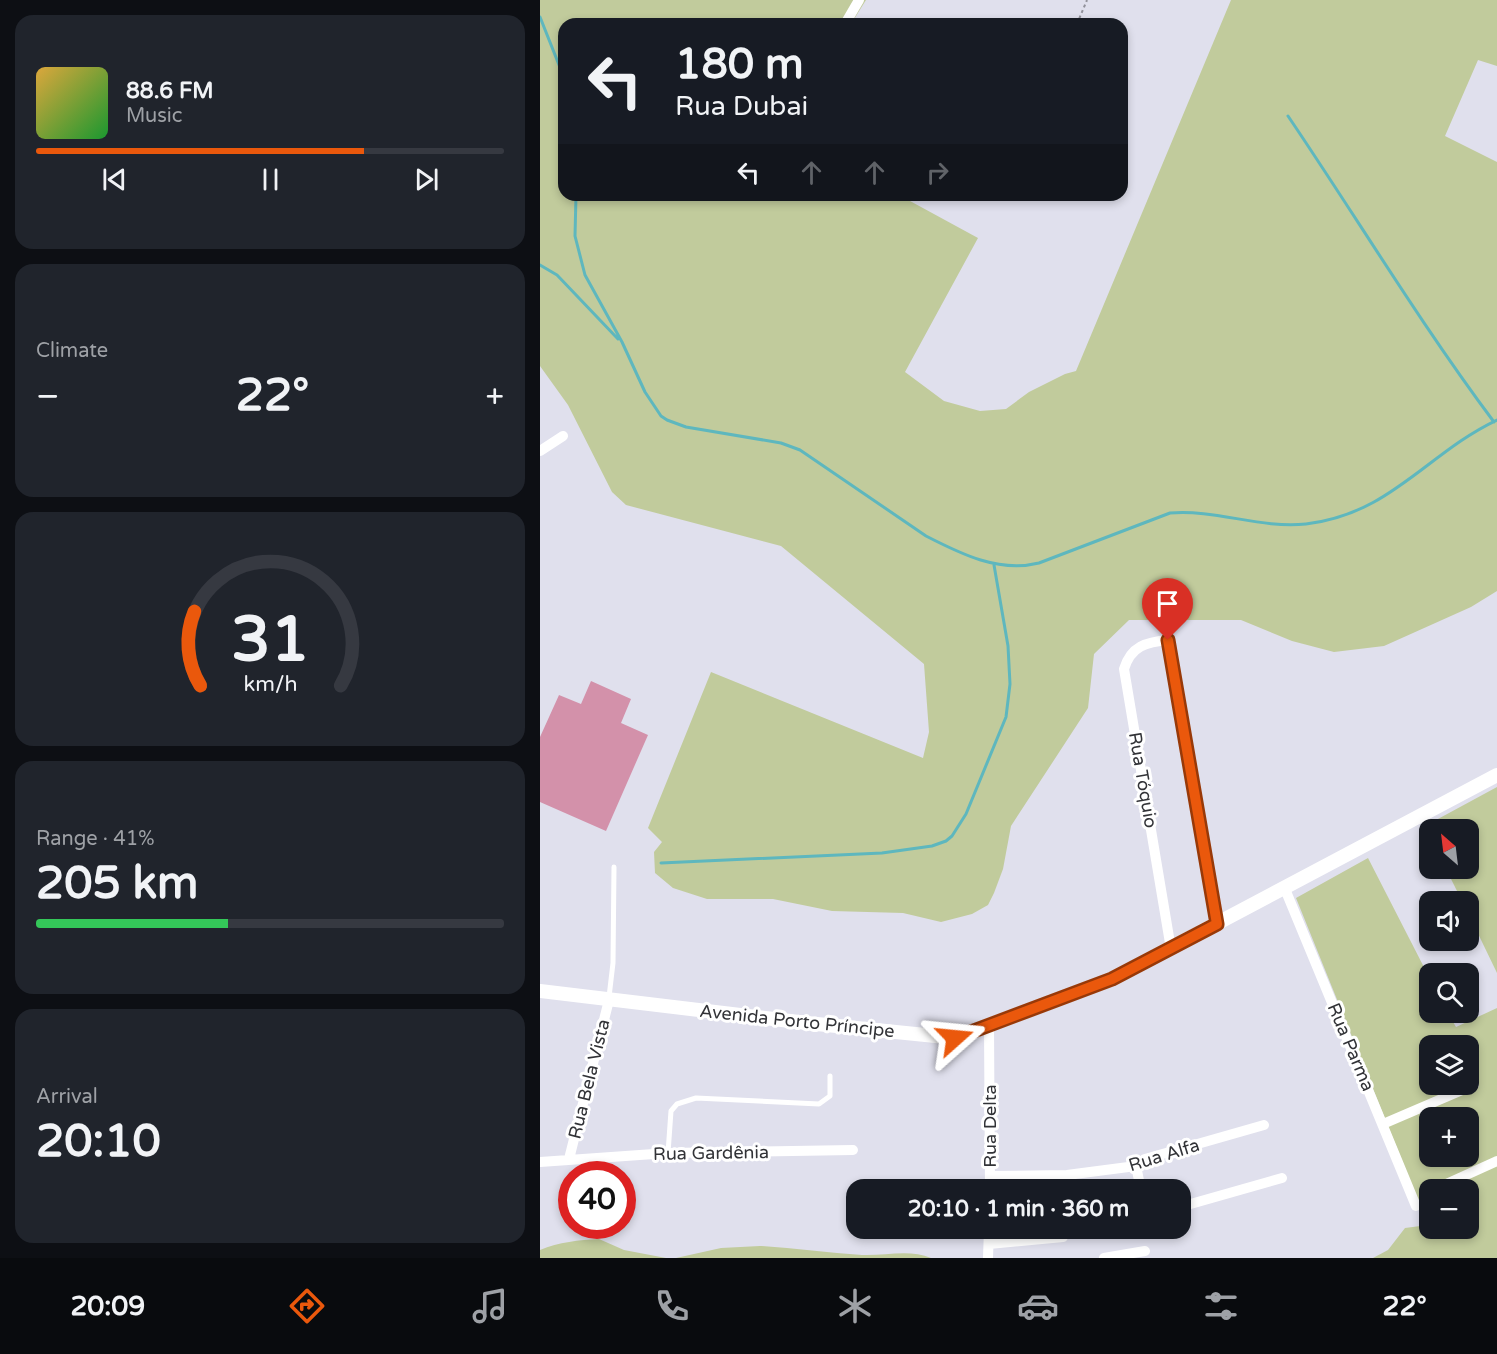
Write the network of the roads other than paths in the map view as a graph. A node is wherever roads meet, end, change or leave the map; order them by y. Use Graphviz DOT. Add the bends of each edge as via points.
graph roads {
  1 [pos="859,0"];
  2 [pos="848,18"];
  3 [pos="563,436"];
  4 [pos="540,451"];
  5 [pos="1497,775"];
  6 [pos="614,867"];
  7 [pos="1285,889"];
  8 [pos="1217,924"];
  9 [pos="1171,949"];
  10 [pos="540,991"];
  11 [pos="609,1000"];
  12 [pos="989,1026"];
  13 [pos="830,1076"];
  14 [pos="1451,1095"];
  15 [pos="1383,1124"];
  16 [pos="1264,1125"];
  17 [pos="853,1150"];
  18 [pos="668,1153"];
  19 [pos="569,1159"];
  20 [pos="1497,1161"];
  21 [pos="540,1162"];
  22 [pos="1136,1166"];
  23 [pos="990,1176"];
  24 [pos="1282,1178"];
  25 [pos="1139,1179"];
  26 [pos="1456,1179"];
  27 [pos="1419,1198"];
  28 [pos="1191,1205"];
  29 [pos="989,1239"];
  30 [pos="1042,1239"];
  31 [pos="989,1244"];
  32 [pos="1145,1251"];
  33 [pos="988,1258"];
  34 [pos="1104,1258"];
  1 -- 2 [label="street"];
  3 -- 4 [label="street"];
  5 -- 7 [label="street, Avenida Porto Príncipe"];
  6 -- 11 [label="lane"];
  7 -- 8 [label="street, Avenida Porto Príncipe"];
  7 -- 15 [label="street, Rua Parma"];
  8 -- 9 [label="street, Avenida Porto Príncipe"];
  8 -- 9 [label="street, Rua Tóquio" via="1168,640 1150,641 1128,656 1124,669"];
  9 -- 12 [label="street, Avenida Porto Príncipe" via="1112,979"];
  10 -- 11 [label="street, Avenida Porto Príncipe"];
  11 -- 12 [label="street, Avenida Porto Príncipe" via="955,1038"];
  11 -- 19 [label="street, Rua Bela Vista"];
  12 -- 23 [label="street, Rua Delta"];
  13 -- 18 [label="lane" via="830,1096 819,1104 696,1098 677,1104 671,1111"];
  14 -- 15 [label="street"];
  15 -- 27 [label="street, Rua Parma" via="1414,1202"];
  16 -- 22 [label="street, Rua Alfa" via="1145,1159"];
  17 -- 18 [label="street, Rua Gardênia"];
  18 -- 19 [label="street, Rua Gardênia"];
  19 -- 21 [label="street, Rua Gardênia"];
  20 -- 26 [label="street"];
  22 -- 23 [label="street, Rua Alfa" via="1067,1175"];
  22 -- 25 [label="street"];
  24 -- 28 [label="street"];
  29 -- 31 [label="street"];
  30 -- 31 [label="street"];
  31 -- 33 [label="street"];
  32 -- 34 [label="street"];
}
